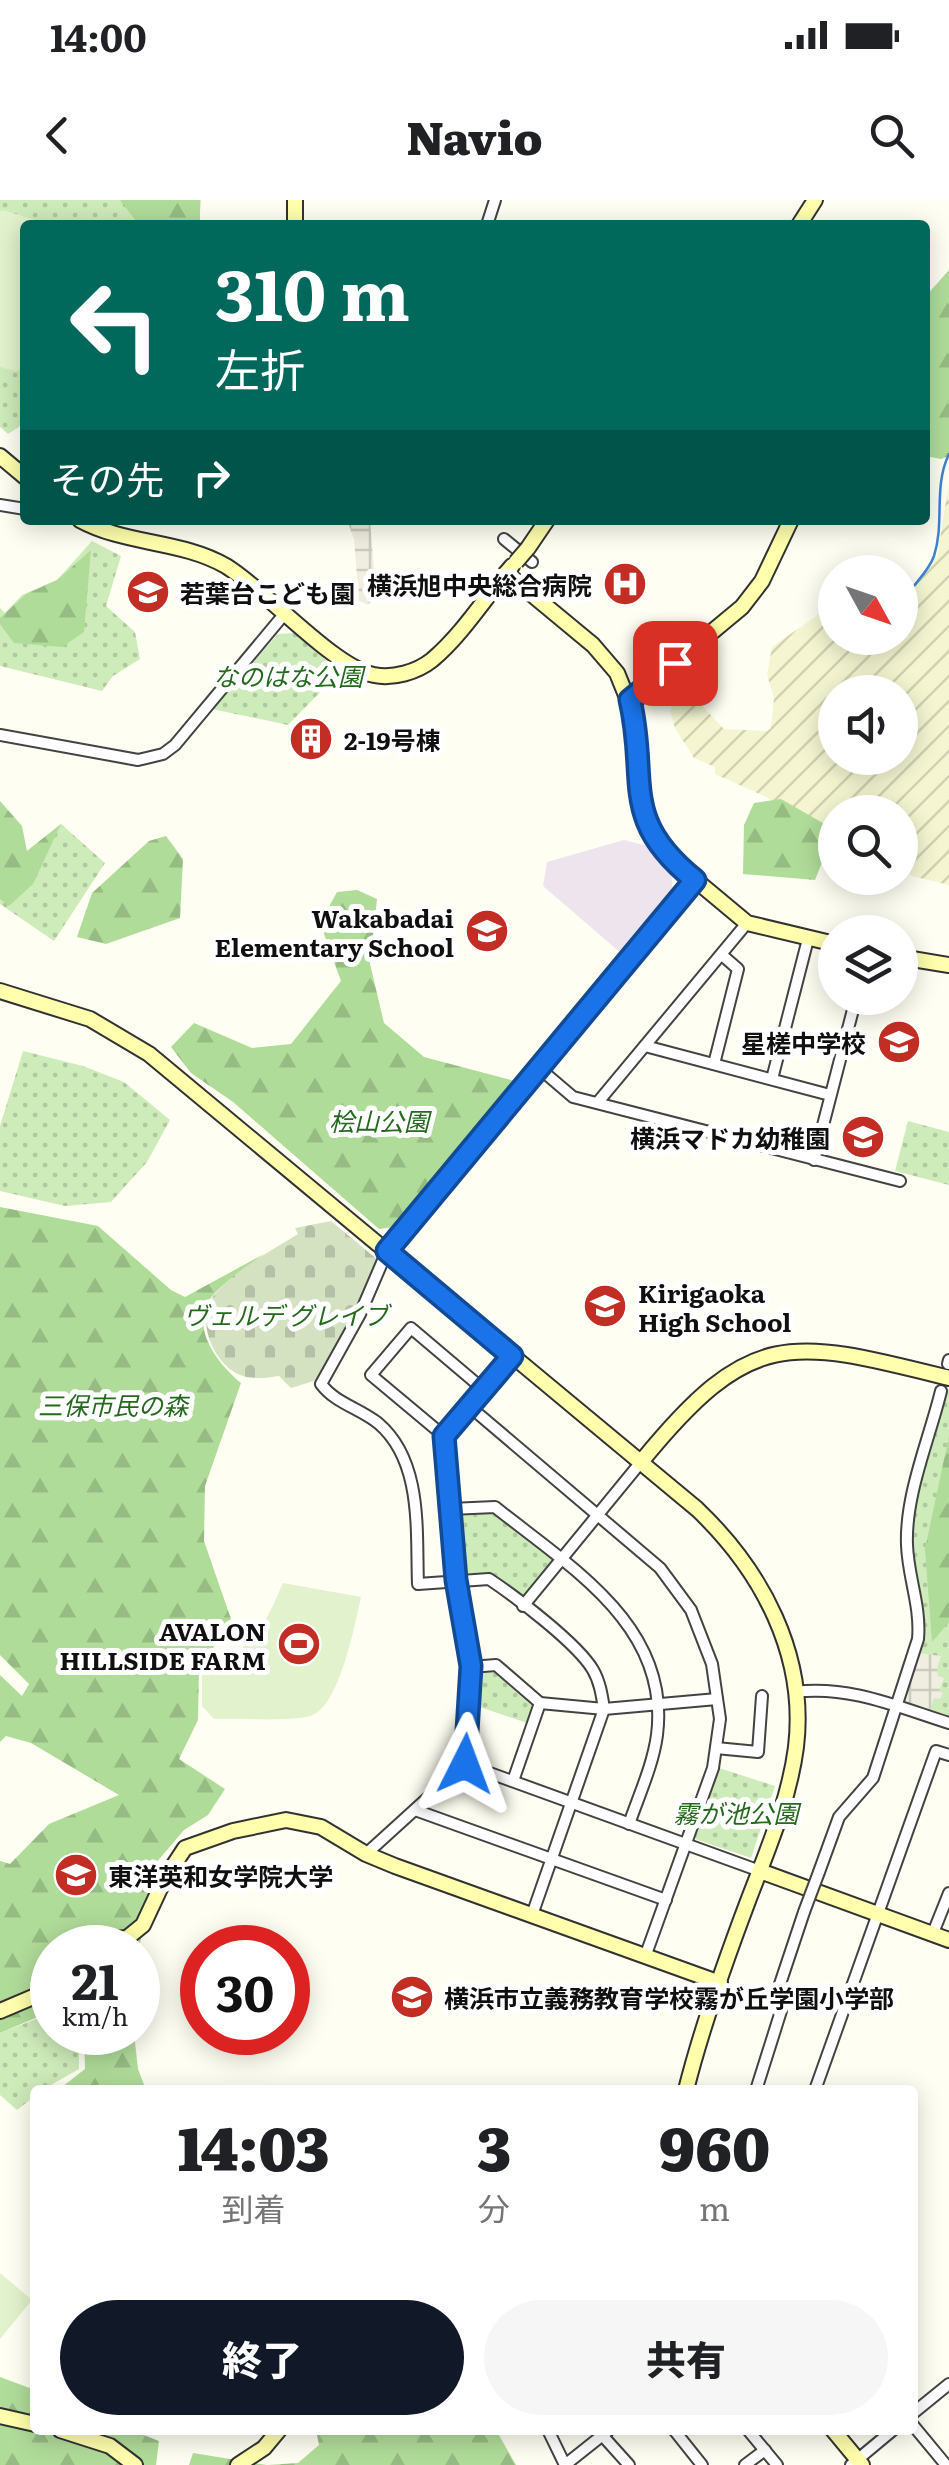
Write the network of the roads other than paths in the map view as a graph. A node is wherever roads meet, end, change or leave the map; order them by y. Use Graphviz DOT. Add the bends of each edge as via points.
graph roads {
  1 [pos="0,456"];
  2 [pos="20,473"];
  3 [pos="94,525"];
  4 [pos="544,525"];
  5 [pos="789,525"];
  6 [pos="504,538"];
  7 [pos="520,561"];
  8 [pos="286,612"];
  9 [pos="636,696"];
  10 [pos="0,735"];
  11 [pos="695,880"];
  12 [pos="747,924"];
  13 [pos="808,939"];
  14 [pos="818,941"];
  15 [pos="722,954"];
  16 [pos="918,959"];
  17 [pos="949,965"];
  18 [pos="0,991"];
  19 [pos="851,1015"];
  20 [pos="645,1046"];
  21 [pos="714,1064"];
  22 [pos="540,1068"];
  23 [pos="772,1079"];
  24 [pos="830,1094"];
  25 [pos="598,1102"];
  26 [pos="814,1160"];
  27 [pos="900,1181"];
  28 [pos="387,1251"];
  29 [pos="512,1356"];
  30 [pos="945,1385"];
  31 [pos="483,1389"];
  32 [pos="469,1406"];
  33 [pos="444,1436"];
  34 [pos="640,1462"];
  35 [pos="450,1509"];
  36 [pos="599,1515"];
  37 [pos="561,1560"];
  38 [pos="456,1580"];
  39 [pos="523,1606"];
  40 [pos="471,1666"];
  41 [pos="795,1692"];
  42 [pos="762,1696"];
  43 [pos="718,1699"];
  44 [pos="540,1704"];
  45 [pos="659,1704"];
  46 [pos="604,1709"];
  47 [pos="949,1723"];
  48 [pos="716,1748"];
  49 [pos="949,1754"];
  50 [pos="465,1764"];
  51 [pos="513,1782"];
  52 [pos="572,1803"];
  53 [pos="415,1810"];
  54 [pos="629,1824"];
  55 [pos="686,1845"];
  56 [pos="366,1854"];
  57 [pos="551,1860"];
  58 [pos="760,1870"];
  59 [pos="949,1893"];
  60 [pos="666,1900"];
  61 [pos="880,1914"];
  62 [pos="532,1915"];
  63 [pos="142,1925"];
  64 [pos="933,1933"];
  65 [pos="949,1940"];
  66 [pos="646,1957"];
  67 [pos="720,1983"];
  68 [pos="30,1998"];
  69 [pos="0,2011"];
  70 [pos="688,2085"];
  71 [pos="757,2085"];
  72 [pos="817,2085"];
  73 [pos="949,2384"];
  74 [pos="918,2409"];
  75 [pos="0,2416"];
  76 [pos="30,2423"];
  77 [pos="918,2431"];
  78 [pos="76,2435"];
  79 [pos="274,2435"];
  80 [pos="550,2435"];
  81 [pos="603,2435"];
  82 [pos="607,2435"];
  83 [pos="678,2435"];
  84 [pos="752,2435"];
  85 [pos="837,2435"];
  86 [pos="888,2435"];
  87 [pos="764,2450"];
  88 [pos="857,2463"];
  89 [pos="135,2465"];
  90 [pos="238,2465"];
  91 [pos="565,2465"];
  92 [pos="628,2465"];
  93 [pos="702,2465"];
  94 [pos="745,2465"];
  95 [pos="777,2465"];
  96 [pos="946,2465"];
  1 -- 2 [label="street"];
  3 -- 8 [label="street" via="202,554"];
  4 -- 7 [label="street"];
  5 -- 9 [label="street" via="742,607"];
  6 -- 7 [label="street"];
  7 -- 8 [label="street" via="436,657 403,674 374,676 349,665"];
  7 -- 9 [label="street"];
  8 -- 10 [label="street" via="163,754 138,760"];
  9 -- 11 [label="street" via="642,813 658,845"];
  11 -- 12 [label="street"];
  11 -- 22 [label="street"];
  12 -- 13 [label="street"];
  12 -- 15 [label="street"];
  13 -- 14 [label="street"];
  13 -- 23 [label="street"];
  15 -- 20 [label="street"];
  15 -- 21 [label="street" via="738,969"];
  16 -- 17 [label="street"];
  18 -- 28 [label="street" via="74,1013 129,1040"];
  19 -- 24 [label="street"];
  20 -- 21 [label="street"];
  20 -- 25 [label="street"];
  21 -- 23 [label="street"];
  22 -- 25 [label="street" via="573,1096"];
  22 -- 28 [label="street"];
  23 -- 24 [label="street"];
  24 -- 26 [label="street"];
  25 -- 26 [label="street"];
  26 -- 27 [label="street"];
  28 -- 29 [label="street"];
  28 -- 38 [label="street" via="321,1384 388,1431 406,1464 414,1490 418,1584"];
  29 -- 31 [label="street"];
  29 -- 34 [label="street"];
  30 -- 34 [label="street" via="836,1351 764,1356 704,1391"];
  30 -- 71 [label="street, bridge" via="908,1523 918,1638 873,1778 840,1817 818,1872 778,1987 780,2011"];
  31 -- 32 [label="street"];
  31 -- 33 [label="street" via="411,1328 372,1374"];
  32 -- 33 [label="street"];
  32 -- 36 [label="street"];
  33 -- 35 [label="street"];
  34 -- 36 [label="street"];
  34 -- 41 [label="street" via="722,1533 760,1583 788,1649"];
  35 -- 37 [label="street" via="495,1508"];
  35 -- 38 [label="street"];
  36 -- 37 [label="street"];
  36 -- 43 [label="street" via="678,1588 702,1631"];
  37 -- 39 [label="street"];
  37 -- 45 [label="street" via="636,1632"];
  38 -- 39 [label="street" via="489,1579"];
  38 -- 40 [label="street"];
  39 -- 46 [label="street" via="583,1655 598,1679"];
  40 -- 44 [label="street" via="496,1665"];
  40 -- 50 [label="street"];
  41 -- 47 [label="street" via="851,1693"];
  41 -- 58 [label="street" via="791,1776"];
  42 -- 48 [label="street" via="758,1752"];
  43 -- 45 [label="street"];
  43 -- 48 [label="street"];
  44 -- 46 [label="street"];
  44 -- 51 [label="street"];
  45 -- 46 [label="street"];
  45 -- 54 [label="street" via="654,1751"];
  46 -- 52 [label="street"];
  48 -- 55 [label="street"];
  49 -- 61 [label="street" via="936,1750"];
  50 -- 51 [label="street"];
  50 -- 53 [label="street"];
  51 -- 52 [label="street"];
  52 -- 54 [label="street"];
  52 -- 57 [label="street"];
  53 -- 56 [label="street"];
  53 -- 57 [label="street"];
  54 -- 55 [label="street"];
  55 -- 58 [label="street"];
  55 -- 60 [label="street"];
  56 -- 62 [label="street"];
  56 -- 63 [label="street" via="321,1827 286,1820 198,1842 174,1864"];
  57 -- 60 [label="street"];
  57 -- 62 [label="street"];
  58 -- 61 [label="street"];
  58 -- 67 [label="street"];
  59 -- 64 [label="street"];
  60 -- 66 [label="street"];
  61 -- 64 [label="street"];
  61 -- 72 [label="street"];
  62 -- 66 [label="street"];
  64 -- 65 [label="street"];
  66 -- 67 [label="street"];
  67 -- 70 [label="street"];
  68 -- 69 [label="street"];
  73 -- 74 [label="street"];
  75 -- 76 [label="street"];
  77 -- 96 [label="street"];
  78 -- 89 [label="street" via="110,2446"];
  79 -- 90 [label="street"];
  80 -- 91 [label="street"];
  81 -- 91 [label="street"];
  82 -- 92 [label="street"];
  83 -- 93 [label="street"];
  84 -- 87 [label="street"];
  85 -- 88 [label="street"];
  86 -- 88 [label="street"];
  87 -- 94 [label="street"];
  87 -- 95 [label="street"];
}
